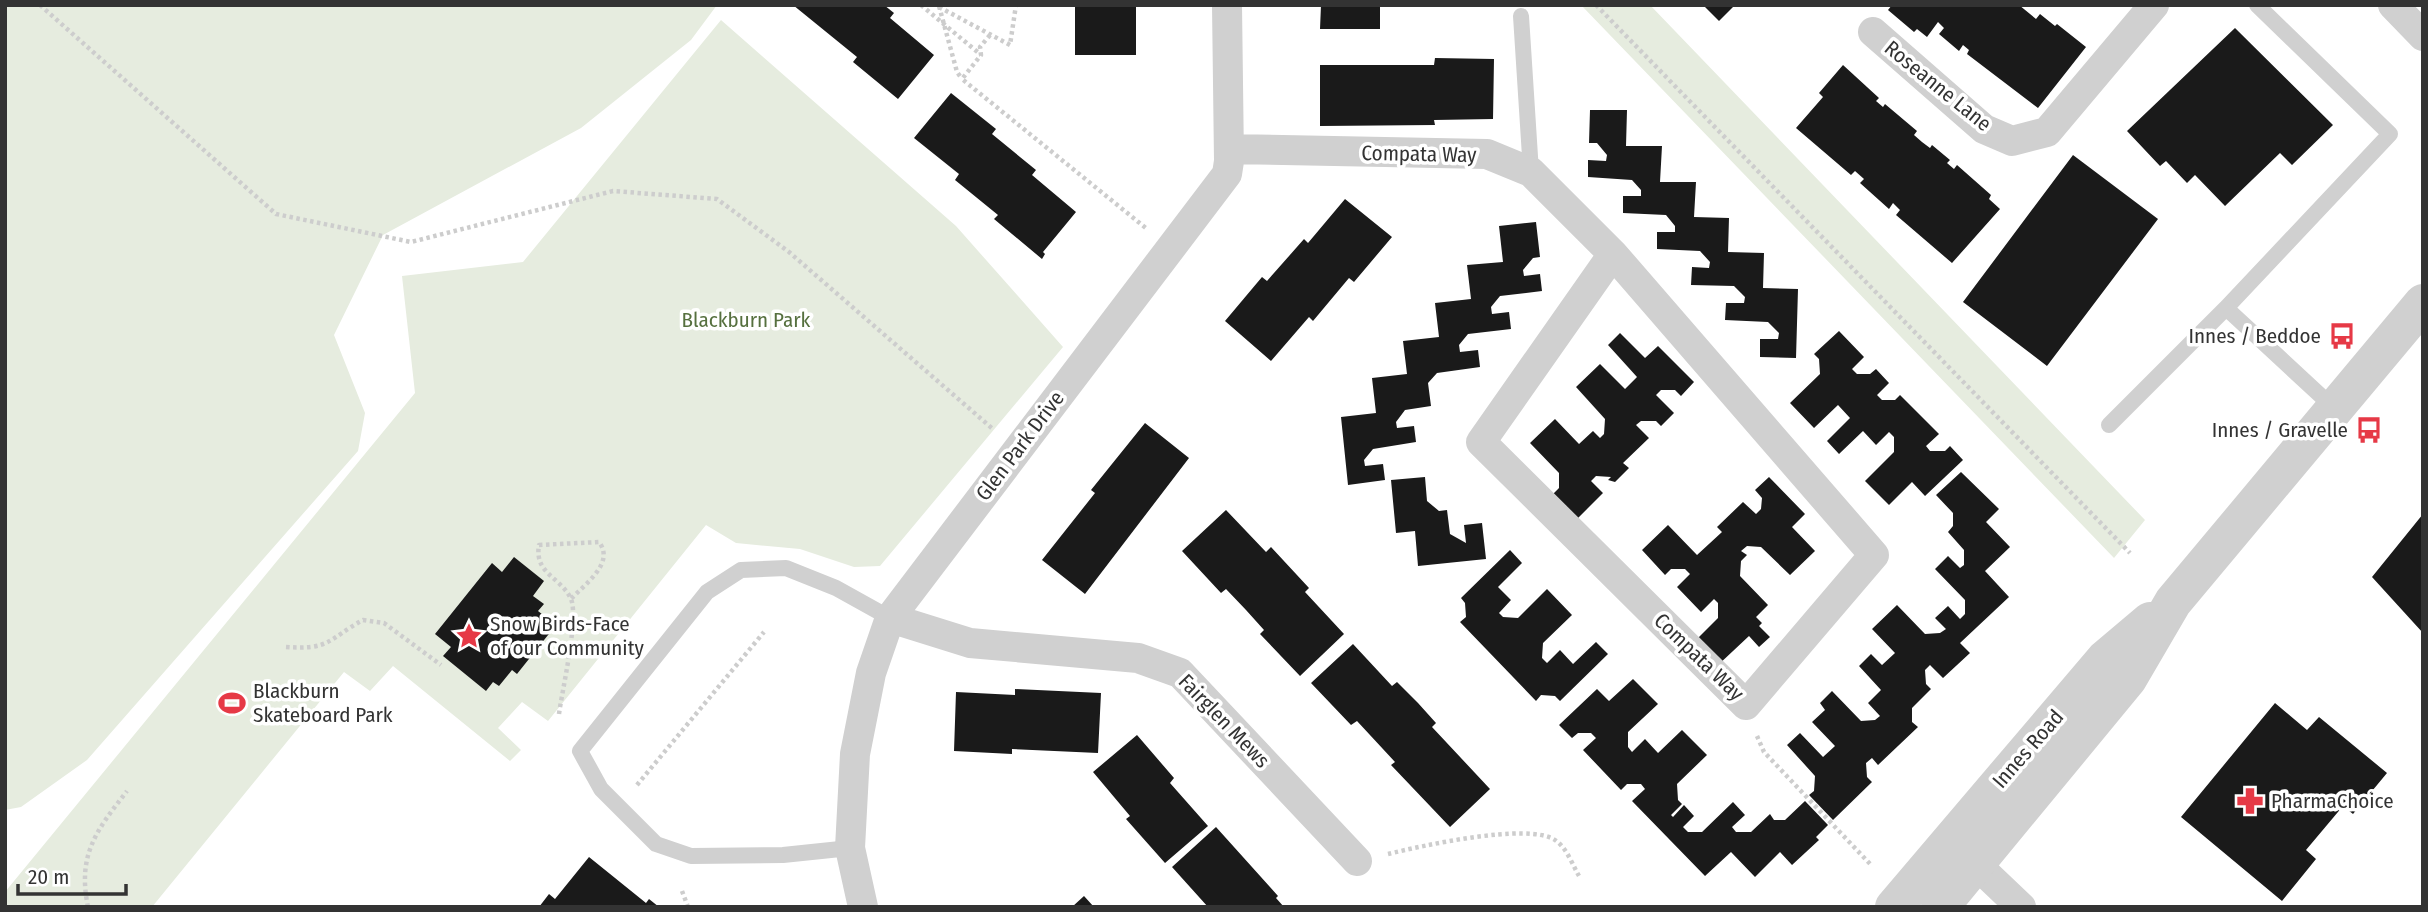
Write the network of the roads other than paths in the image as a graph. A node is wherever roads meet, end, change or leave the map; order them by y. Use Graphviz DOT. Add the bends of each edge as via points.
graph roads {
  1 [pos="1227,5"];
  2 [pos="2154,5"];
  3 [pos="2257,5"];
  4 [pos="2393,5"];
  5 [pos="1521,16"];
  6 [pos="1873,32"];
  7 [pos="2423,36"];
  8 [pos="1229,149"];
  9 [pos="1531,172"];
  10 [pos="1613,254"];
  11 [pos="2423,303"];
  12 [pos="2226,308"];
  13 [pos="2334,408"];
  14 [pos="2109,425"];
  15 [pos="890,618"];
  16 [pos="850,848"];
  17 [pos="1963,852"];
  18 [pos="1357,861"];
  19 [pos="863,907"];
  20 [pos="1894,907"];
  21 [pos="1940,907"];
  22 [pos="2021,907"];
  1 -- 8 [label="street, Glen Park Drive"];
  2 -- 6 [label="street, Roseanne Lane" via="2047,132 2012,141 1984,129"];
  3 -- 12 [label="lane" via="2390,134"];
  4 -- 7 [label="street"];
  5 -- 9 [label="lane"];
  8 -- 9 [label="street, Compata Way" via="1487,154"];
  8 -- 15 [label="street, Glen Park Drive" via="1227,174"];
  9 -- 10 [label="street, Compata Way"];
  10 -- 10 [label="street, Compata Way" via="1874,555 1746,705 1481,442"];
  11 -- 13 [label="street, Innes Road"];
  12 -- 13 [label="lane"];
  12 -- 14 [label="lane"];
  13 -- 17 [label="street, Innes Road" via="2174,602 2128,679"];
  15 -- 16 [label="street, Glen Park Drive" via="871,673 855,754"];
  15 -- 16 [label="lane" via="836,588 786,568 741,570 707,592 580,751 601,789 656,844 691,856 783,855"];
  15 -- 18 [label="street, Fairglen Mews" via="970,643 1138,658 1180,673"];
  16 -- 19 [label="street, Glen Park Drive"];
  17 -- 20 [label="street, Innes Road"];
  17 -- 21 [label="street, Innes Road"];
  17 -- 22 [label="street"];
}
